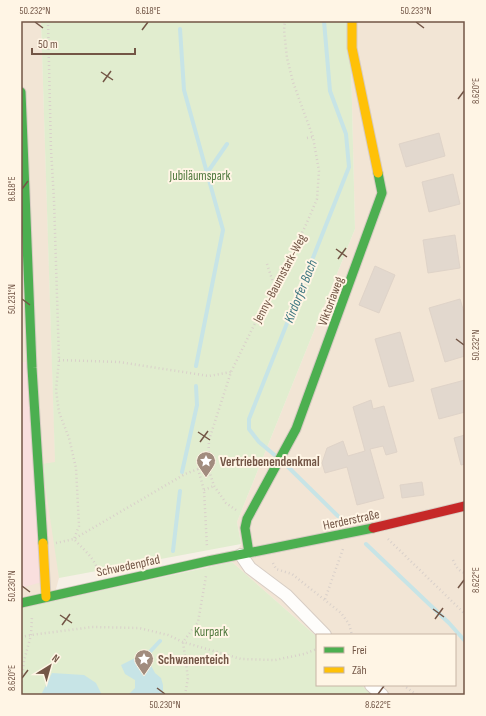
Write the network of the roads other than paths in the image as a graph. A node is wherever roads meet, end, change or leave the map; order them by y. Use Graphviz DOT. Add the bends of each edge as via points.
graph roads {
  1 [pos="352,21"];
  2 [pos="21,92"];
  3 [pos="22,161"];
  4 [pos="465,506"];
  5 [pos="245,554"];
  6 [pos="46,597"];
  7 [pos="21,603"];
  8 [pos="324,634"];
  9 [pos="372,686"];
  10 [pos="382,695"];
  1 -- 5 [label="street, Viktoriaweg" via="352,48 382,193 296,430 247,519"];
  2 -- 3 [label="street"];
  3 -- 6 [label="street"];
  4 -- 5 [label="street, Herderstraße"];
  5 -- 6 [label="street, Schwedenpfad"];
  5 -- 8 [label="street" via="250,568 286,595"];
  6 -- 7 [label="street, Schwedenpfad"];
  9 -- 10 [label="street"];
}
